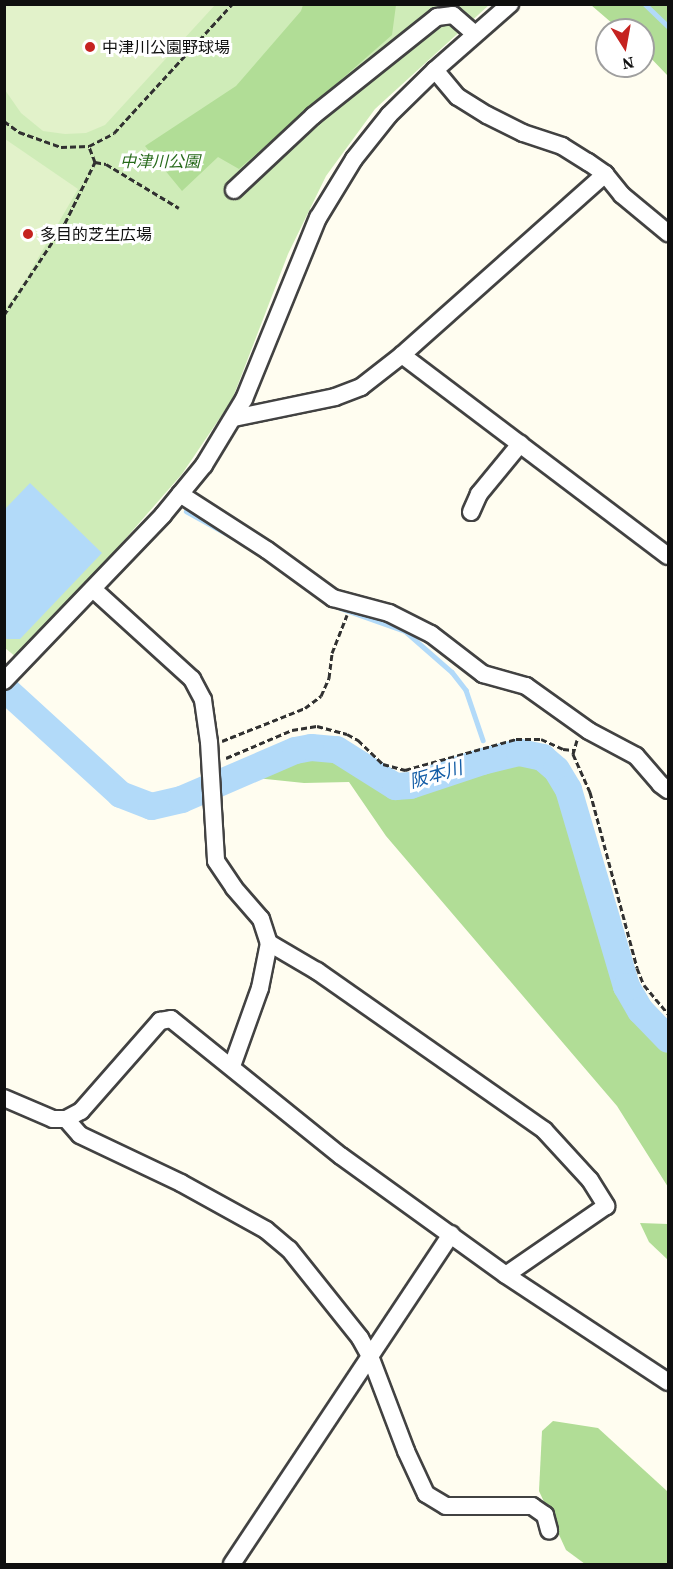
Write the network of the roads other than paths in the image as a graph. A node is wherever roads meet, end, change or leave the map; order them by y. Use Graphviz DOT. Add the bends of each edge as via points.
graph roads {
  1 [pos="510,4"];
  2 [pos="475,34"];
  3 [pos="435,70"];
  4 [pos="605,174"];
  5 [pos="234,190"];
  6 [pos="669,233"];
  7 [pos="402,356"];
  8 [pos="234,418"];
  9 [pos="520,444"];
  10 [pos="180,494"];
  11 [pos="471,512"];
  12 [pos="666,550"];
  13 [pos="93,589"];
  14 [pos="8,677"];
  15 [pos="669,790"];
  16 [pos="269,943"];
  17 [pos="232,1066"];
  18 [pos="4,1098"];
  19 [pos="66,1119"];
  20 [pos="451,1234"];
  21 [pos="506,1275"];
  22 [pos="370,1356"];
  23 [pos="669,1382"];
  24 [pos="549,1530"];
  25 [pos="232,1564"];
  1 -- 2 [label="street"];
  2 -- 3 [label="street"];
  2 -- 5 [label="street" via="453,15 437,16 313,116"];
  3 -- 4 [label="street" via="458,97 487,115 562,146"];
  3 -- 8 [label="street" via="389,115 354,159 323,210"];
  4 -- 6 [label="street" via="622,195"];
  4 -- 7 [label="street"];
  7 -- 8 [label="street" via="351,392"];
  7 -- 9 [label="street"];
  8 -- 10 [label="street"];
  9 -- 11 [label="street" via="479,494"];
  9 -- 12 [label="street"];
  10 -- 13 [label="street"];
  10 -- 15 [label="street" via="333,598 413,624 483,674 526,686 584,728 636,756"];
  13 -- 14 [label="street"];
  13 -- 16 [label="street" via="192,679 203,700 216,861 261,919"];
  16 -- 17 [label="street" via="260,988"];
  16 -- 21 [label="street" via="317,971 544,1130 590,1180 606,1206"];
  17 -- 19 [label="street" via="179,1023 171,1019 160,1021 81,1111"];
  17 -- 20 [label="street" via="341,1156"];
  18 -- 19 [label="street" via="53,1119"];
  19 -- 22 [label="street" via="80,1135 182,1183 266,1230 289,1249"];
  20 -- 21 [label="street"];
  20 -- 22 [label="street"];
  21 -- 23 [label="street"];
  22 -- 24 [label="street" via="426,1494 446,1506 532,1506 545,1515"];
  22 -- 25 [label="street"];
}
